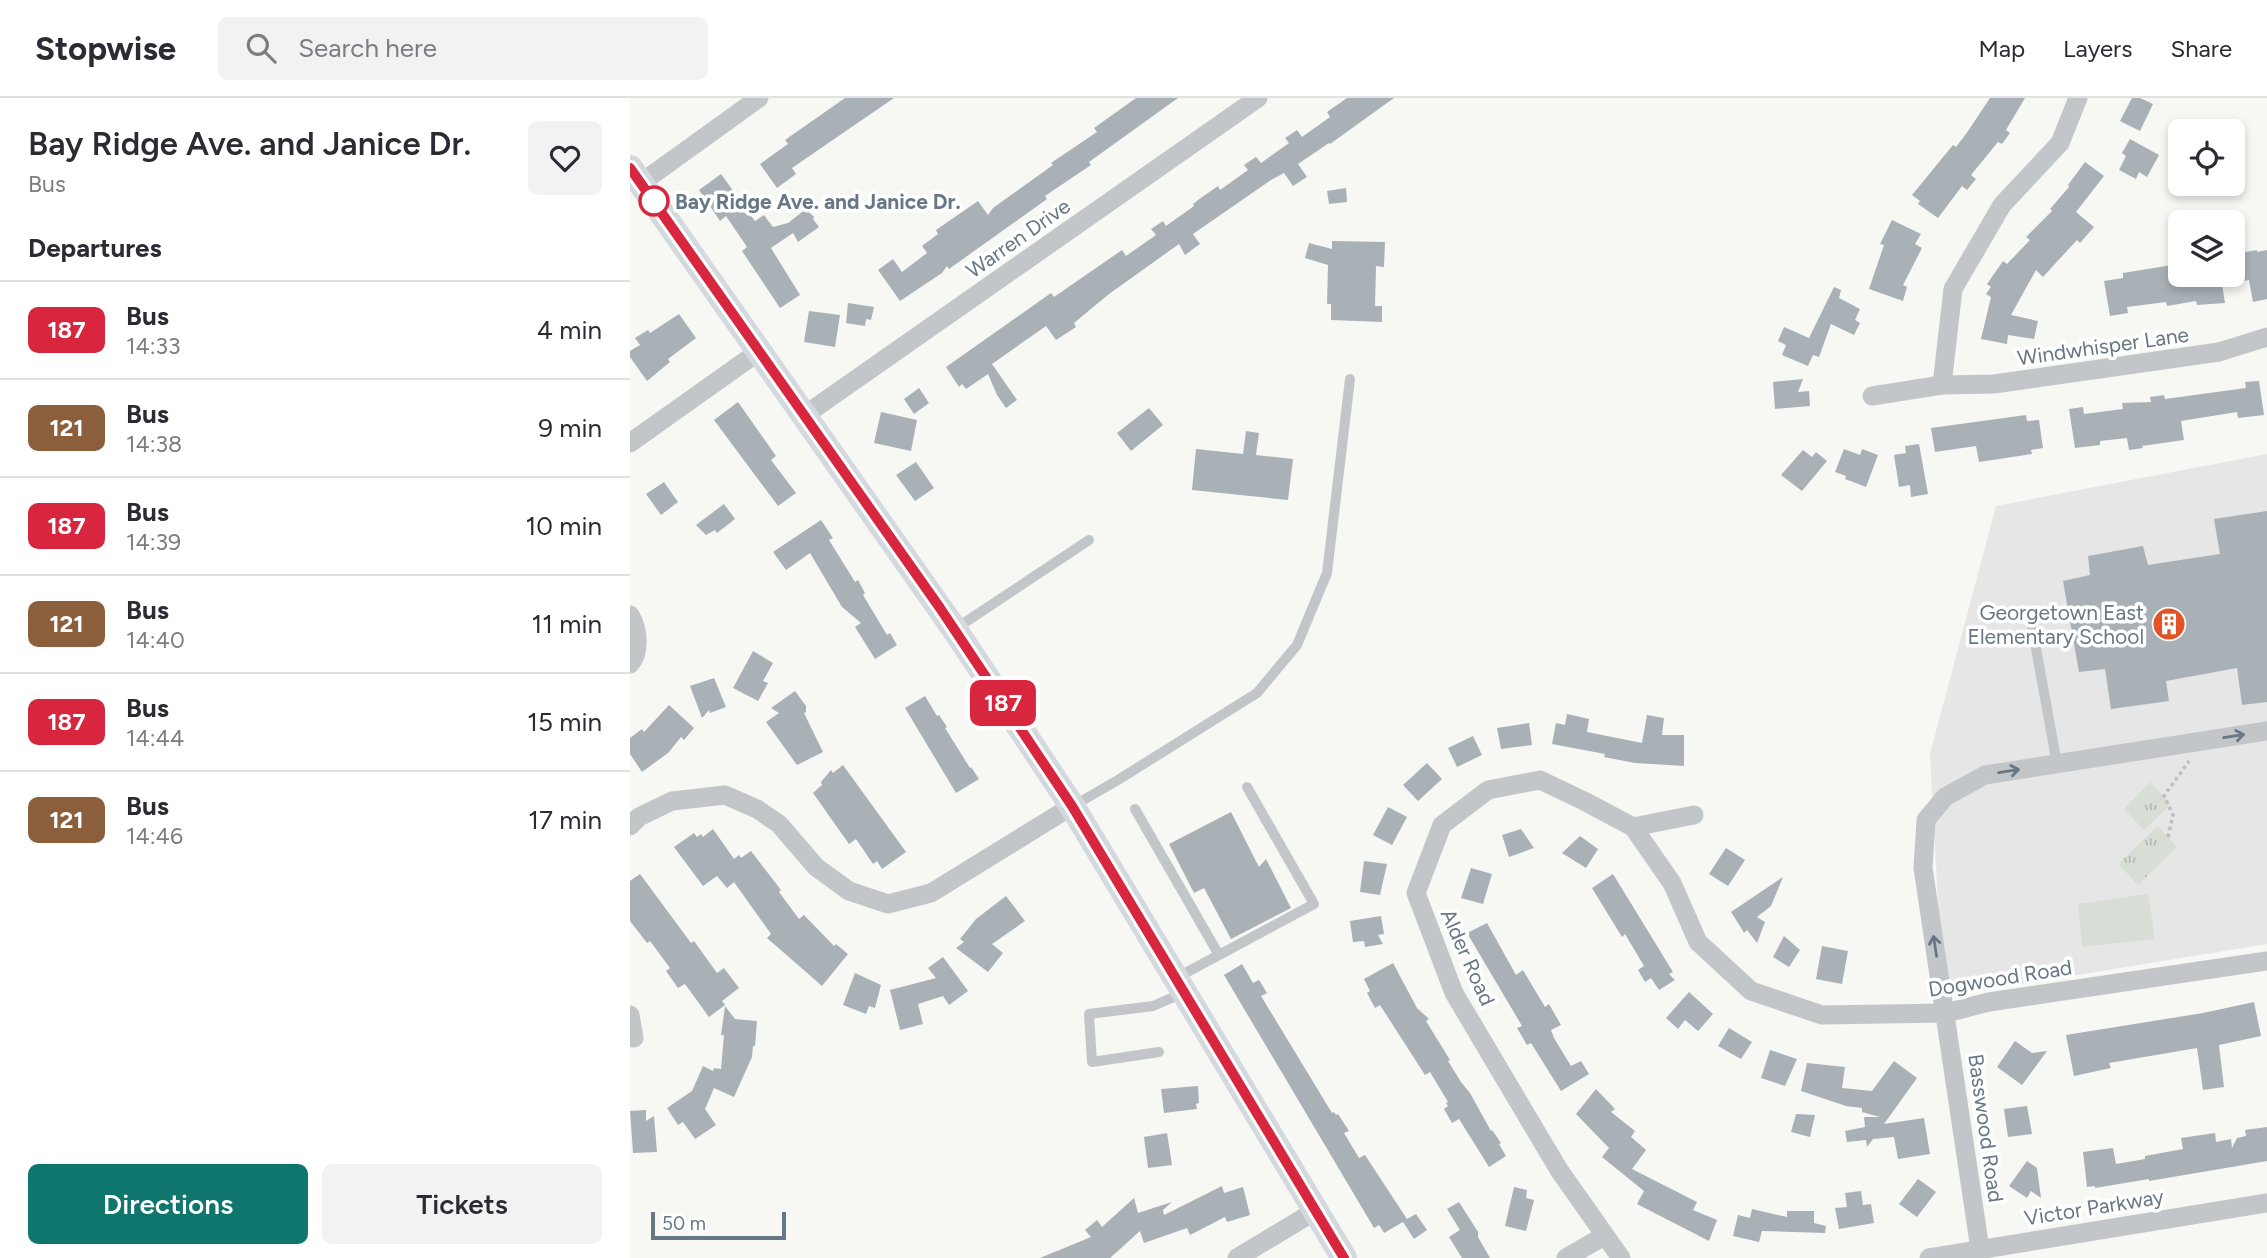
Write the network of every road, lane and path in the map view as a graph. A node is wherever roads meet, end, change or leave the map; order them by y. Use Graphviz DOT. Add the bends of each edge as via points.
graph roads {
  1 [pos="759,98"];
  2 [pos="1258,98"];
  3 [pos="2078,98"];
  4 [pos="635,175"];
  5 [pos="2267,337"];
  6 [pos="758,352"];
  7 [pos="1350,379"];
  8 [pos="1942,385"];
  9 [pos="1872,396"];
  10 [pos="805,415"];
  11 [pos="630,443"];
  12 [pos="1089,540"];
  13 [pos="630,615"];
  14 [pos="2031,621"];
  15 [pos="955,630"];
  16 [pos="630,664"];
  17 [pos="2267,731"];
  18 [pos="2193,755"];
  19 [pos="2057,764"];
  20 [pos="1247,787"];
  21 [pos="1584,801"];
  22 [pos="1072,806"];
  23 [pos="1135,809"];
  24 [pos="1693,815"];
  25 [pos="630,826"];
  26 [pos="1633,827"];
  27 [pos="2168,837"];
  28 [pos="1219,955"];
  29 [pos="2267,961"];
  30 [pos="1180,985"];
  31 [pos="1946,1013"];
  32 [pos="630,1015"];
  33 [pos="634,1038"];
  34 [pos="1159,1052"];
  35 [pos="2267,1203"];
  36 [pos="1315,1211"];
  37 [pos="1604,1236"];
  38 [pos="1980,1249"];
  39 [pos="1237,1258"];
  40 [pos="1344,1258"];
  41 [pos="1566,1258"];
  42 [pos="1621,1258"];
  43 [pos="1929,1258"];
  1 -- 4 [label="street"];
  2 -- 10 [label="street, Warren Drive"];
  3 -- 8 [label="street" via="2060,143 2001,205 1954,289"];
  4 -- 6 [label="main road"];
  5 -- 8 [label="street, Windwhisper Lane" via="2219,352 1994,384"];
  6 -- 10 [label="main road"];
  6 -- 11 [label="street"];
  7 -- 22 [label="lane" via="1327,572 1297,645 1257,693"];
  8 -- 9 [label="street, Windwhisper Lane"];
  10 -- 15 [label="main road"];
  12 -- 15 [label="lane"];
  13 -- 16 [label="street" via="637,641"];
  14 -- 19 [label="lane"];
  15 -- 22 [label="main road"];
  19 -- 17 [label="street, Basswood Road, one-way"];
  18 -- 27 [label="path" via="2164,796 2173,815"];
  31 -- 19 [label="street, Basswood Road, one-way" via="1923,868 1926,820 1945,797 1984,775"];
  20 -- 28 [label="lane" via="1314,904"];
  21 -- 26 [label="street, Dogwood Road"];
  21 -- 37 [label="street, Alder Road" via="1540,780 1488,790 1442,825 1416,893 1454,993 1559,1170"];
  22 -- 25 [label="street" via="932,892 888,904 849,891 816,867 779,824 725,795 672,801"];
  22 -- 30 [label="main road"];
  23 -- 28 [label="lane"];
  24 -- 26 [label="street"];
  26 -- 31 [label="street, Dogwood Road" via="1672,883 1698,942 1751,991 1822,1014"];
  28 -- 30 [label="lane"];
  29 -- 31 [label="street, Dogwood Road" via="1989,1002"];
  30 -- 34 [label="lane" via="1153,1006 1089,1014 1092,1062"];
  30 -- 36 [label="main road"];
  31 -- 38 [label="street, Basswood Road"];
  32 -- 33 [label="street"];
  35 -- 38 [label="street, Victor Parkway"];
  36 -- 39 [label="street"];
  36 -- 40 [label="main road"];
  37 -- 41 [label="street"];
  37 -- 42 [label="street"];
  38 -- 43 [label="street, Victor Parkway"];
}
